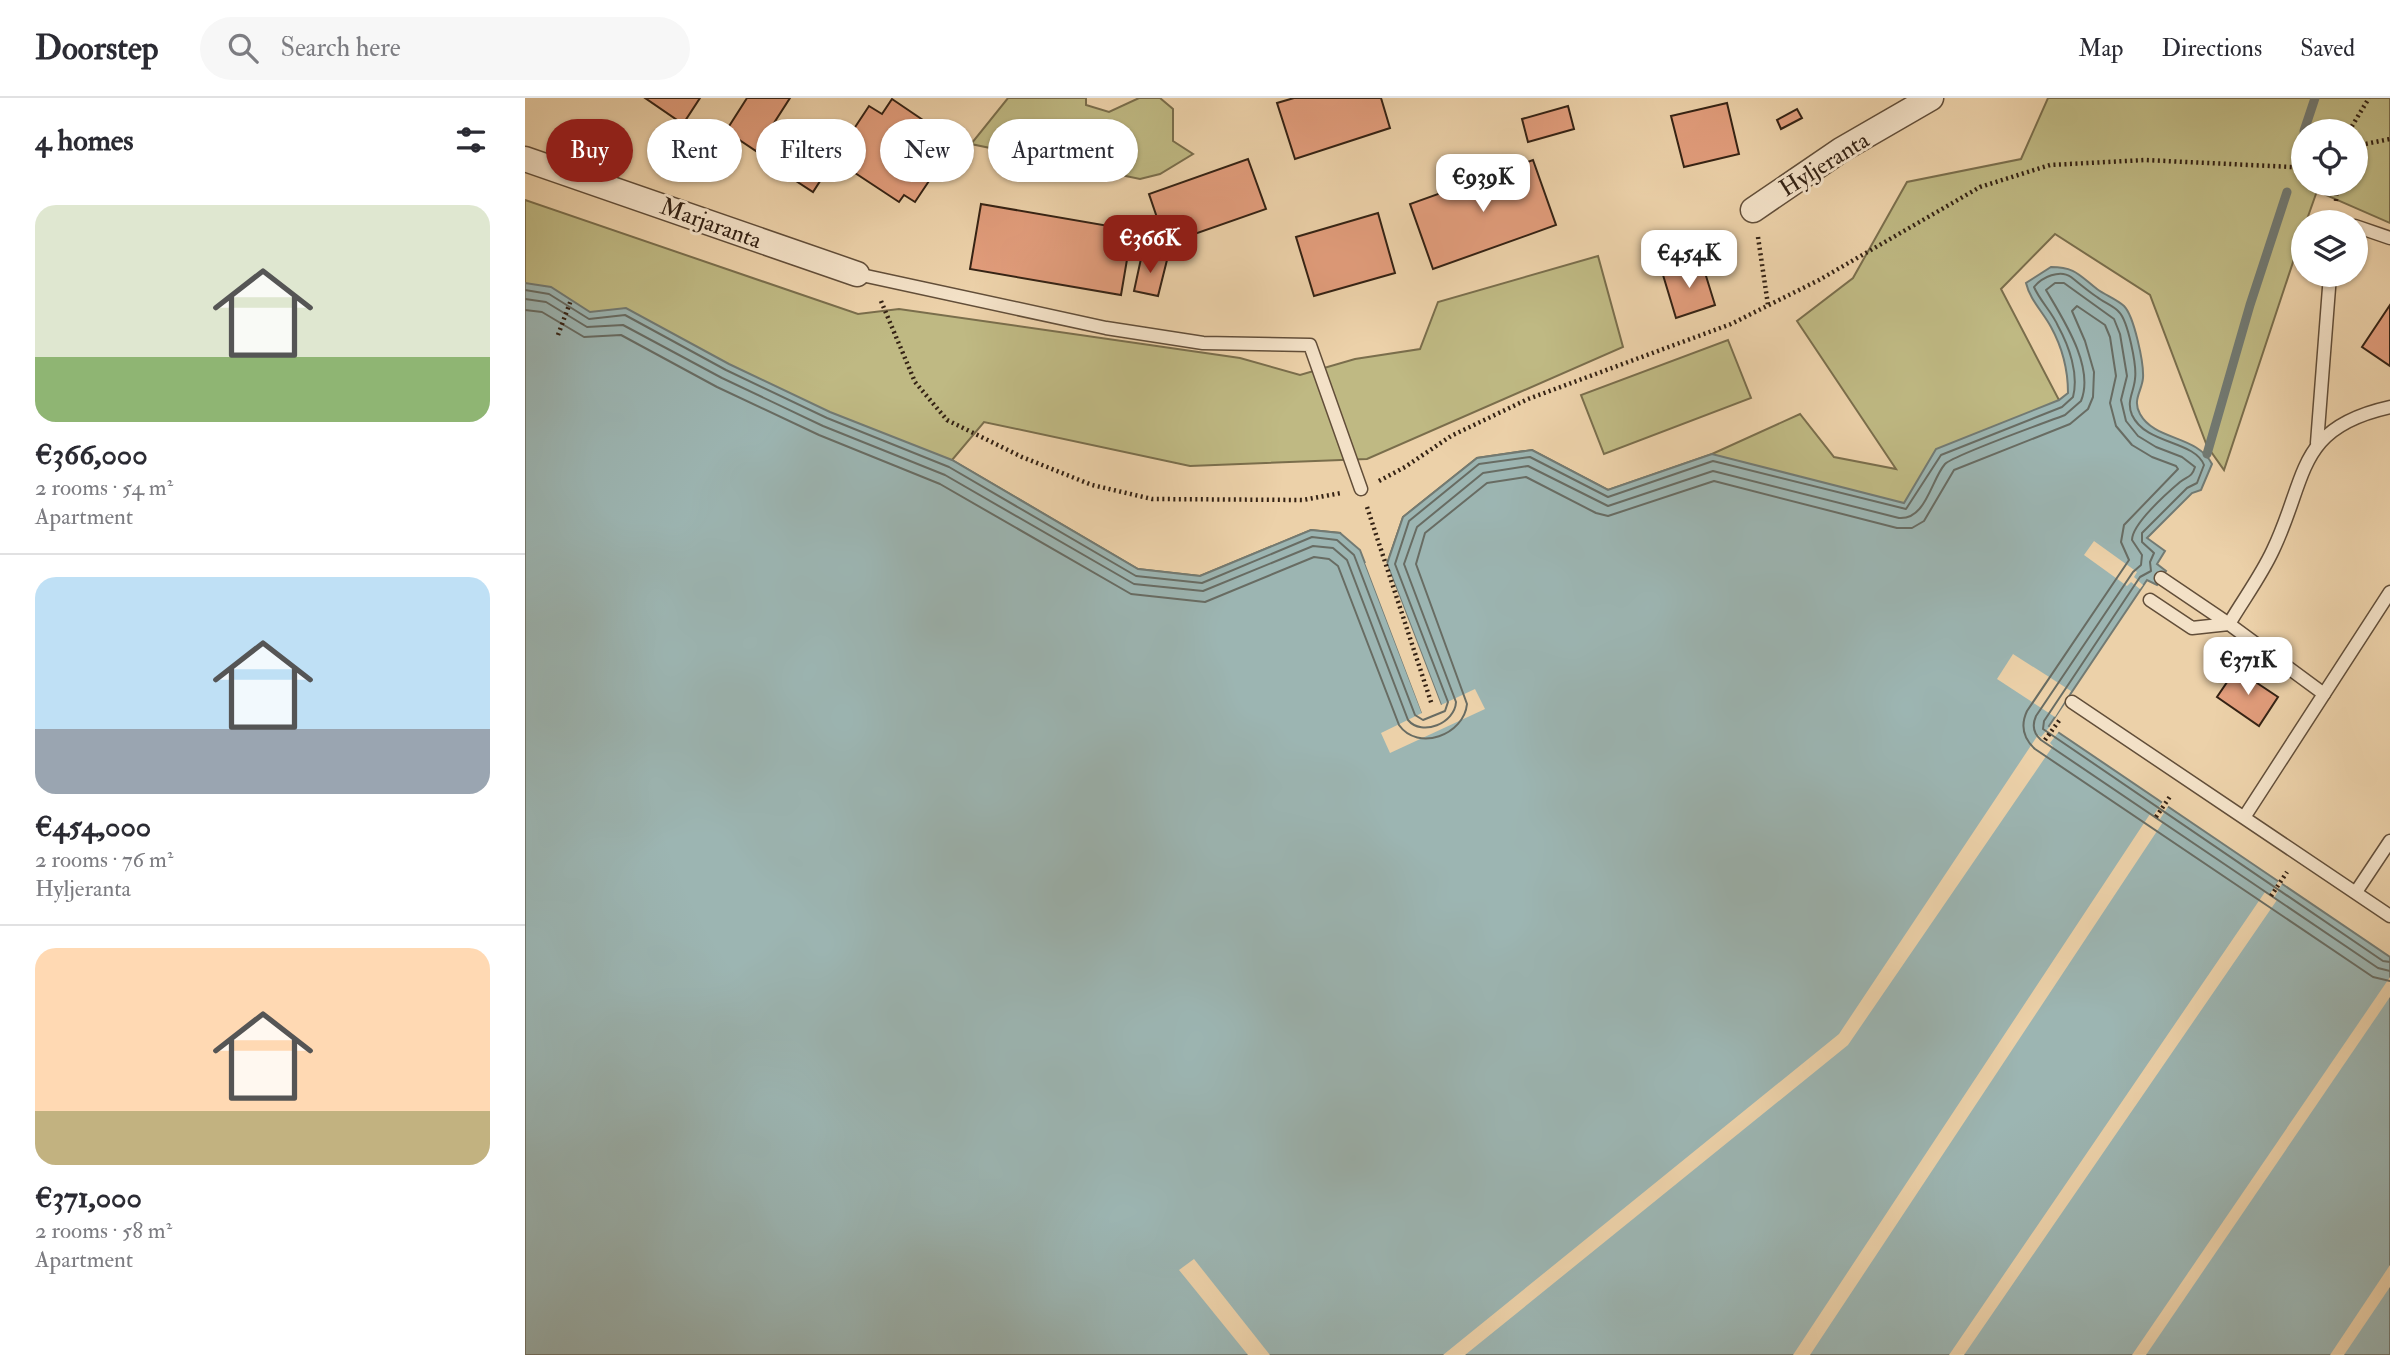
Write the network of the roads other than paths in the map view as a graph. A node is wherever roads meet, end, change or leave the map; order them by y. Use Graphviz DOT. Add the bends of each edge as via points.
graph roads {
  1 [pos="1931,98"];
  2 [pos="525,159"];
  3 [pos="1753,210"];
  4 [pos="2368,230"];
  5 [pos="2390,238"];
  6 [pos="857,274"];
  7 [pos="2329,287"];
  8 [pos="2390,407"];
  9 [pos="2317,443"];
  10 [pos="1361,489"];
  11 [pos="2161,578"];
  12 [pos="2390,592"];
  13 [pos="2150,600"];
  14 [pos="2229,624"];
  15 [pos="2324,694"];
  16 [pos="2072,702"];
  17 [pos="2245,816"];
  18 [pos="2390,841"];
  19 [pos="2356,892"];
  20 [pos="2390,916"];
  1 -- 3 [label="street, Hyljeranta" via="1841,150"];
  2 -- 6 [label="street, Marjaranta"];
  4 -- 5 [label="lane"];
  6 -- 10 [label="lane" via="1106,328 1203,342 1310,345"];
  7 -- 9 [label="lane"];
  8 -- 9 [label="lane" via="2338,426"];
  9 -- 14 [label="lane" via="2272,552"];
  11 -- 14 [label="lane"];
  12 -- 15 [label="lane"];
  13 -- 14 [label="lane" via="2192,628"];
  14 -- 15 [label="lane"];
  15 -- 17 [label="lane"];
  16 -- 17 [label="lane"];
  17 -- 19 [label="lane"];
  18 -- 19 [label="lane"];
  19 -- 20 [label="lane"];
}
